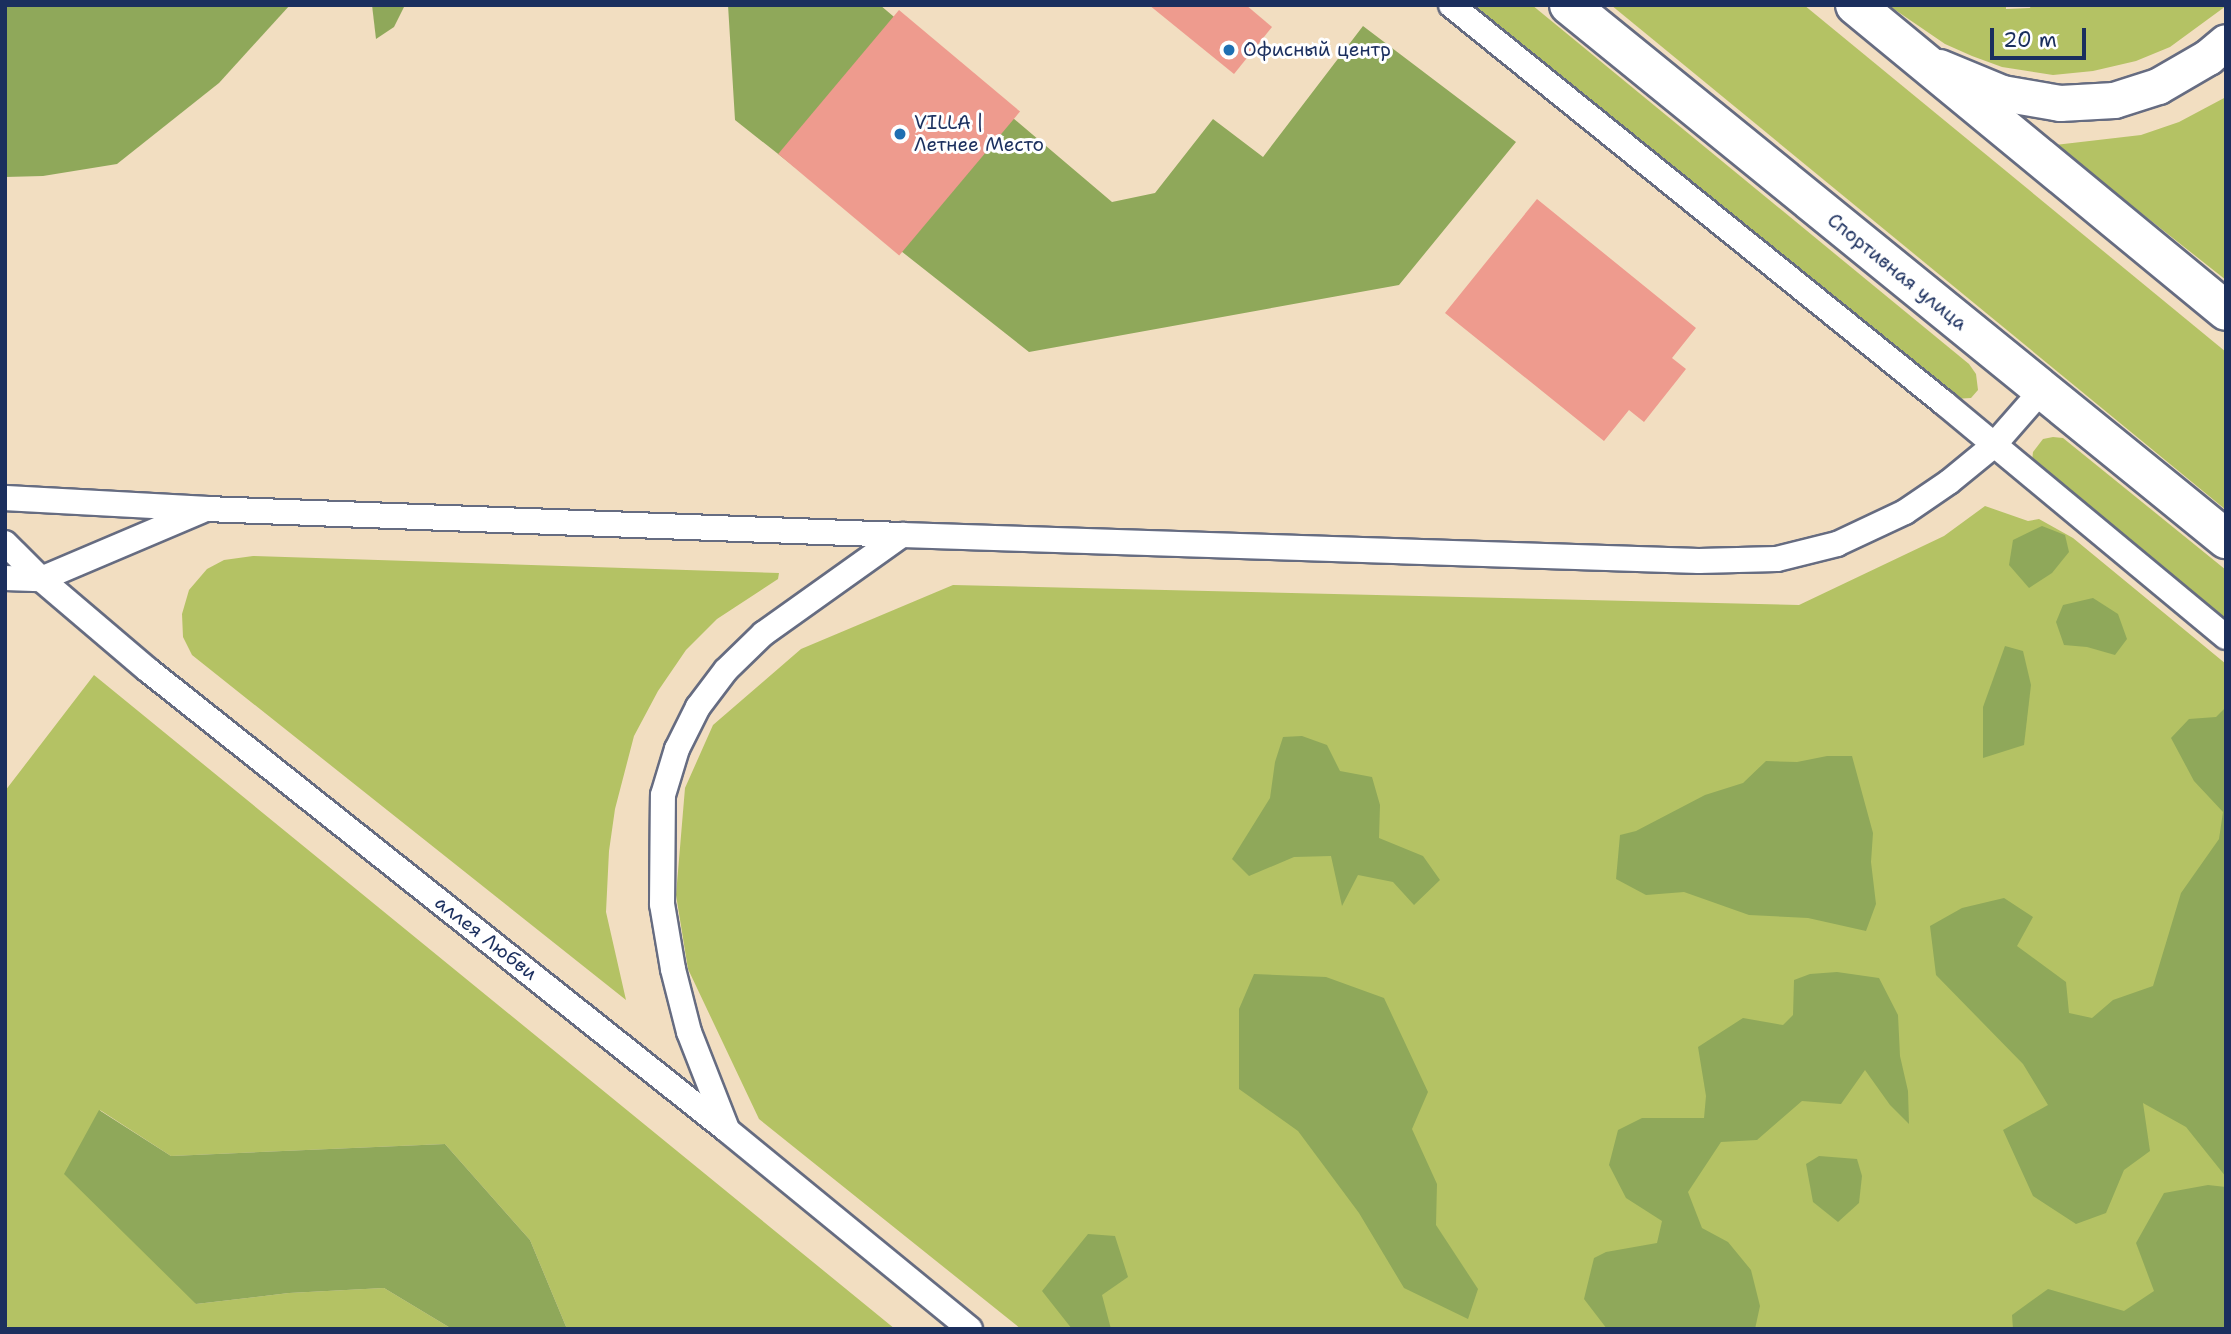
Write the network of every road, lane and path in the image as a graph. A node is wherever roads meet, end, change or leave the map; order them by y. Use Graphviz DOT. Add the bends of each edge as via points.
graph roads {
  1 [pos="1451,5"];
  2 [pos="1569,5"];
  3 [pos="1855,5"];
  4 [pos="2226,42"];
  5 [pos="1922,60"];
  6 [pos="2226,311"];
  7 [pos="2042,390"];
  8 [pos="1993,446"];
  9 [pos="5,498"];
  10 [pos="206,509"];
  11 [pos="902,535"];
  12 [pos="2226,538"];
  13 [pos="5,543"];
  14 [pos="5,578"];
  15 [pos="41,579"];
  16 [pos="2226,637"];
  17 [pos="727,1130"];
  18 [pos="970,1329"];
  1 -- 8 [label="street"];
  2 -- 7 [label="main road, Спортивная улица"];
  3 -- 5 [label="main road"];
  4 -- 5 [label="main road" via="2158,86 2114,100 2060,103 2002,93"];
  5 -- 6 [label="main road"];
  7 -- 8 [label="street"];
  7 -- 12 [label="main road, Спортивная улица"];
  8 -- 11 [label="street" via="1905,512 1837,544 1777,559 1685,561"];
  8 -- 16 [label="street"];
  9 -- 10 [label="street"];
  10 -- 11 [label="street"];
  10 -- 15 [label="street"];
  11 -- 17 [label="street" via="763,634 726,670 698,707 677,749 663,795 662,904 673,969 690,1032"];
  13 -- 15 [label="street, аллея Любви"];
  14 -- 15 [label="street"];
  15 -- 17 [label="street, аллея Любви" via="148,670"];
  17 -- 18 [label="street, аллея Любви"];
}
